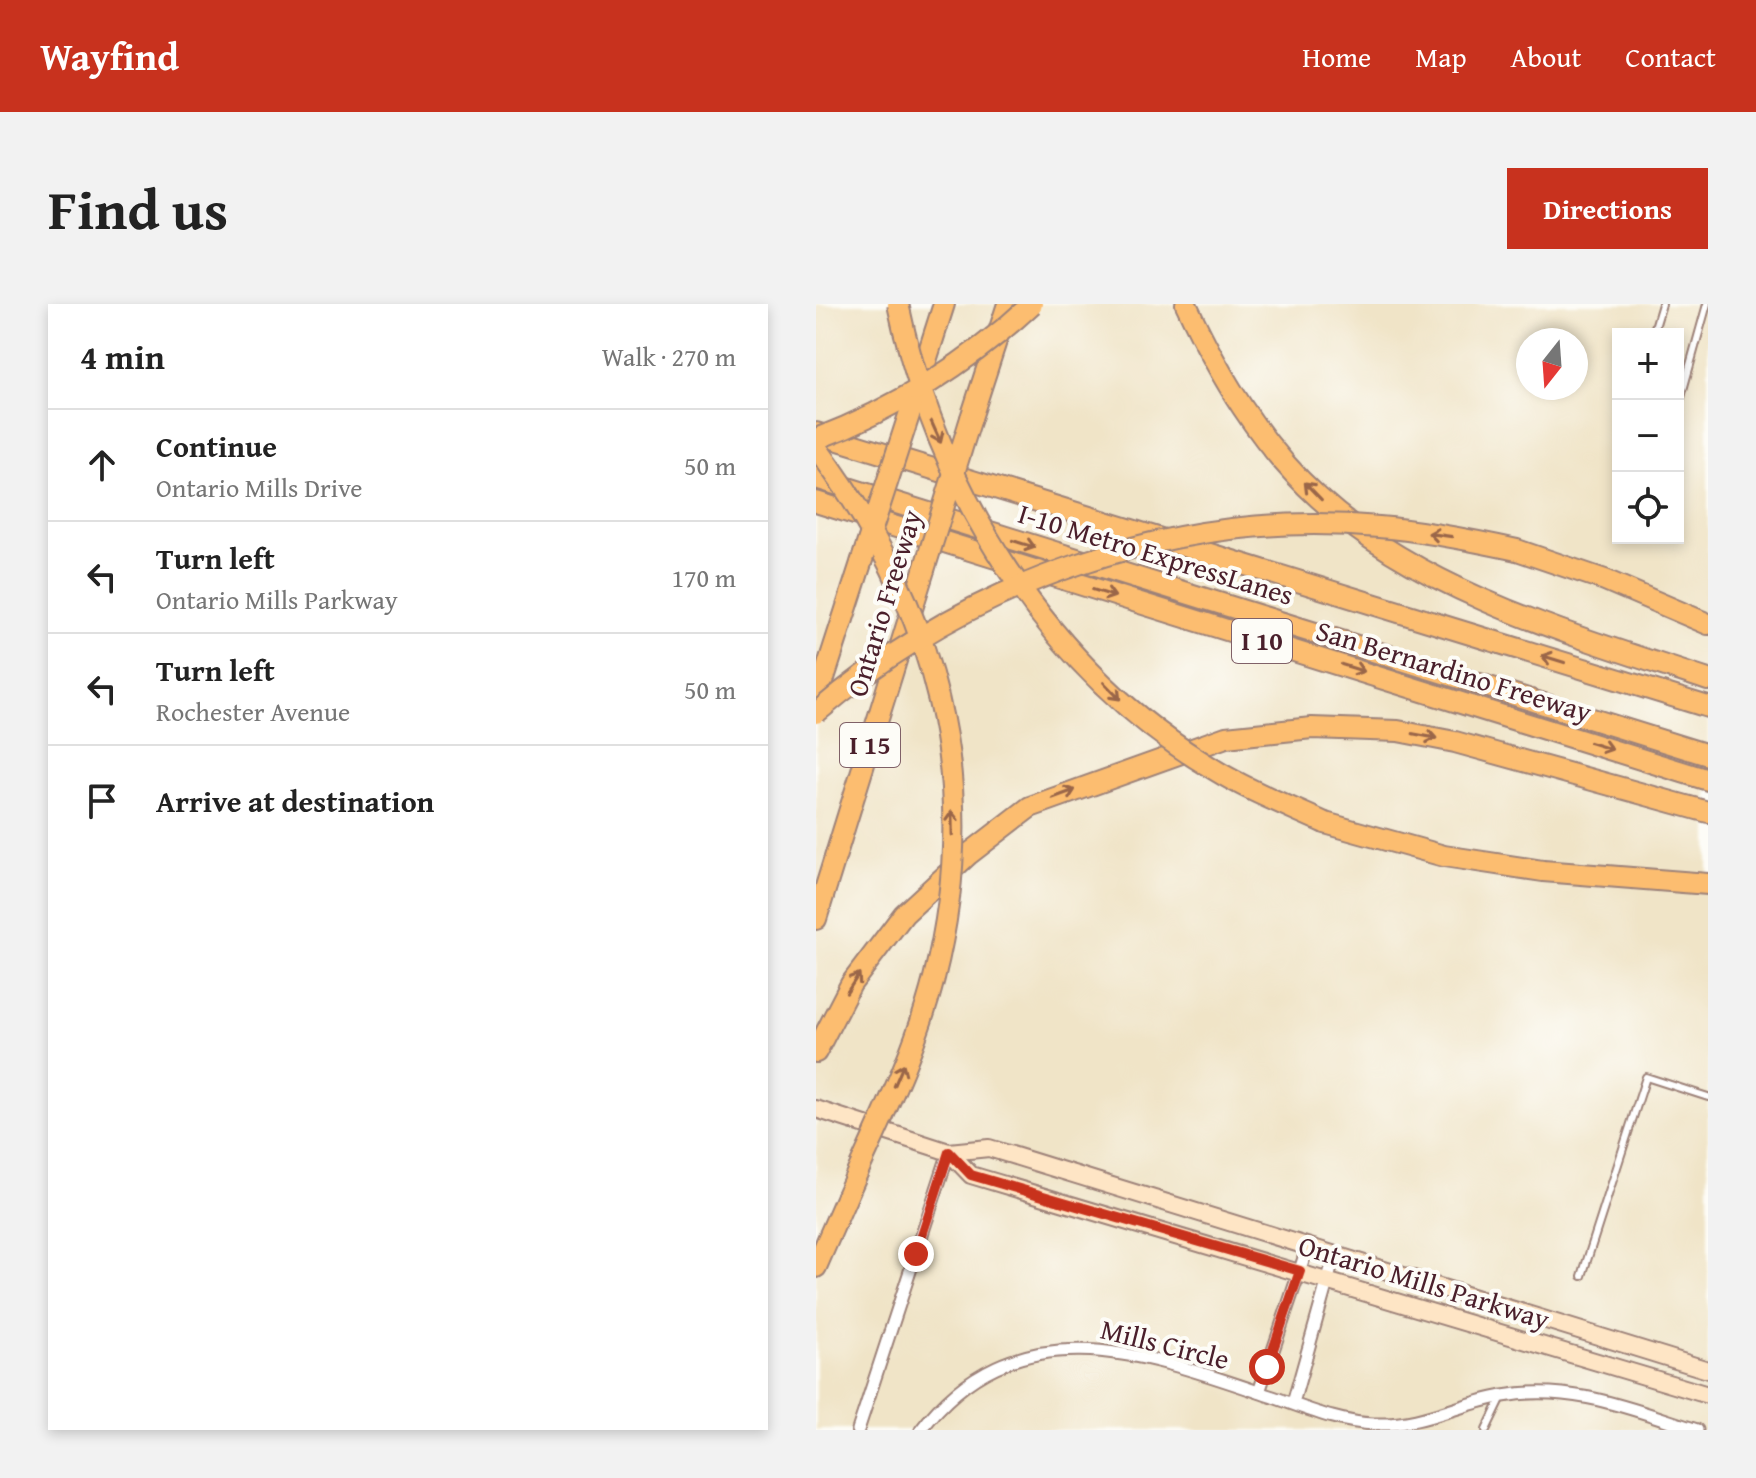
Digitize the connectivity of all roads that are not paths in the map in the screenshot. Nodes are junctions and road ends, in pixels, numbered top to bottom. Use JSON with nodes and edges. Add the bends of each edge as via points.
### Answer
{"nodes":[{"id":1,"x":898,"y":304,"type":"edge"},
{"id":2,"x":944,"y":304,"type":"edge"},
{"id":3,"x":1008,"y":304,"type":"edge"},
{"id":4,"x":1032,"y":304,"type":"edge"},
{"id":5,"x":1186,"y":304,"type":"edge"},
{"id":6,"x":1662,"y":304,"type":"edge"},
{"id":7,"x":1707,"y":304,"type":"edge"},
{"id":8,"x":1655,"y":328,"type":"edge"},
{"id":9,"x":1680,"y":400,"type":"edge"},
{"id":10,"x":816,"y":436,"type":"edge"},
{"id":11,"x":816,"y":447,"type":"edge"},
{"id":12,"x":816,"y":478,"type":"edge"},
{"id":13,"x":816,"y":502,"type":"edge"},
{"id":14,"x":1708,"y":624,"type":"edge"},
{"id":15,"x":1708,"y":680,"type":"edge"},
{"id":16,"x":816,"y":703,"type":"edge"},
{"id":17,"x":1708,"y":707,"type":"edge"},
{"id":18,"x":816,"y":713,"type":"edge"},
{"id":19,"x":1708,"y":755,"type":"edge"},
{"id":20,"x":1708,"y":780,"type":"edge"},
{"id":21,"x":1708,"y":812,"type":"edge"},
{"id":22,"x":1708,"y":884,"type":"edge"},
{"id":23,"x":816,"y":919,"type":"edge"},
{"id":24,"x":816,"y":1052,"type":"edge"},
{"id":25,"x":1708,"y":1097,"type":"edge"},
{"id":26,"x":816,"y":1109,"type":"edge"},
{"id":27,"x":949,"y":1152,"type":"junction"},
{"id":28,"x":1308,"y":1246,"type":"junction"},
{"id":29,"x":1335,"y":1254,"type":"junction"},
{"id":30,"x":816,"y":1267,"type":"edge"},
{"id":31,"x":1300,"y":1271,"type":"junction"},
{"id":32,"x":1582,"y":1276,"type":"dead end"},
{"id":33,"x":1328,"y":1279,"type":"junction"},
{"id":34,"x":1708,"y":1370,"type":"edge"},
{"id":35,"x":1259,"y":1392,"type":"junction"},
{"id":36,"x":1708,"y":1395,"type":"edge"},
{"id":37,"x":1503,"y":1396,"type":"junction"},
{"id":38,"x":1293,"y":1403,"type":"junction"},
{"id":39,"x":858,"y":1430,"type":"edge"},
{"id":40,"x":921,"y":1430,"type":"edge"},
{"id":41,"x":1486,"y":1430,"type":"edge"},
{"id":42,"x":1697,"y":1430,"type":"edge"}],
"edges":[{"from":1,"to":22,"type":"highway","one_way":true,"bridge":true,"via":[[932,424],[996,554],[1044,620],[1128,708],[1215,770],[1325,823],[1444,856],[1543,871]]},
{"from":2,"to":16,"type":"highway","name":"Ontario Freeway","number":"I 15","bridge":true},
{"from":3,"to":23,"type":"highway","name":"Ontario Freeway","number":"I 15","bridge":true},
{"from":4,"to":10,"type":"highway","bridge":true,"via":[[963,360],[887,407]]},
{"from":15,"to":5,"type":"highway","one_way":true,"via":[[1526,619],[1375,539],[1320,499],[1273,449],[1237,400]]},
{"from":6,"to":8,"type":"lane"},
{"from":7,"to":9,"type":"lane"},
{"from":17,"to":10,"type":"highway","name":"San Bernardino Freeway","number":"I 10","one_way":true},
{"from":30,"to":11,"type":"highway","one_way":true,"bridge":true,"via":[[934,980],[953,853],[945,729],[930,662],[881,544]]},
{"from":12,"to":19,"type":"highway","name":"I-10 Metro ExpressLanes","one_way":true},
{"from":13,"to":20,"type":"highway","name":"San Bernardino Freeway","number":"I 10","one_way":true},
{"from":14,"to":18,"type":"highway","one_way":true,"bridge":true,"via":[[1517,550],[1446,535],[1315,525],[1193,535],[1070,567],[952,619],[895,653]]},
{"from":24,"to":21,"type":"highway","one_way":true,"via":[[851,984],[904,914],[1030,807],[1226,737],[1312,728],[1398,731]]},
{"from":25,"to":32,"type":"lane","via":[[1646,1077]]},
{"from":26,"to":27,"type":"main road","name":"Ontario Mills Parkway"},
{"from":27,"to":28,"type":"main road","name":"Ontario Mills Parkway","via":[[989,1148]]},
{"from":27,"to":31,"type":"main road","name":"Ontario Mills Parkway","via":[[971,1175]]},
{"from":27,"to":39,"type":"street"},
{"from":28,"to":29,"type":"main road","name":"Ontario Mills Parkway"},
{"from":28,"to":31,"type":"street"},
{"from":29,"to":33,"type":"street"},
{"from":29,"to":34,"type":"main road","name":"Ontario Mills Parkway"},
{"from":31,"to":33,"type":"main road","name":"Ontario Mills Parkway"},
{"from":31,"to":35,"type":"street"},
{"from":33,"to":36,"type":"main road","name":"Ontario Mills Parkway"},
{"from":33,"to":38,"type":"street"},
{"from":35,"to":38,"type":"street","name":"Mills Circle"},
{"from":35,"to":40,"type":"street","name":"Mills Circle","via":[[1125,1353],[1062,1349],[989,1372],[966,1386]]},
{"from":37,"to":38,"type":"street","name":"Mills Circle","via":[[1408,1424],[1361,1422]]},
{"from":37,"to":41,"type":"lane"},
{"from":37,"to":42,"type":"street","name":"Mills Circle","via":[[1545,1391],[1585,1396]]}]}
